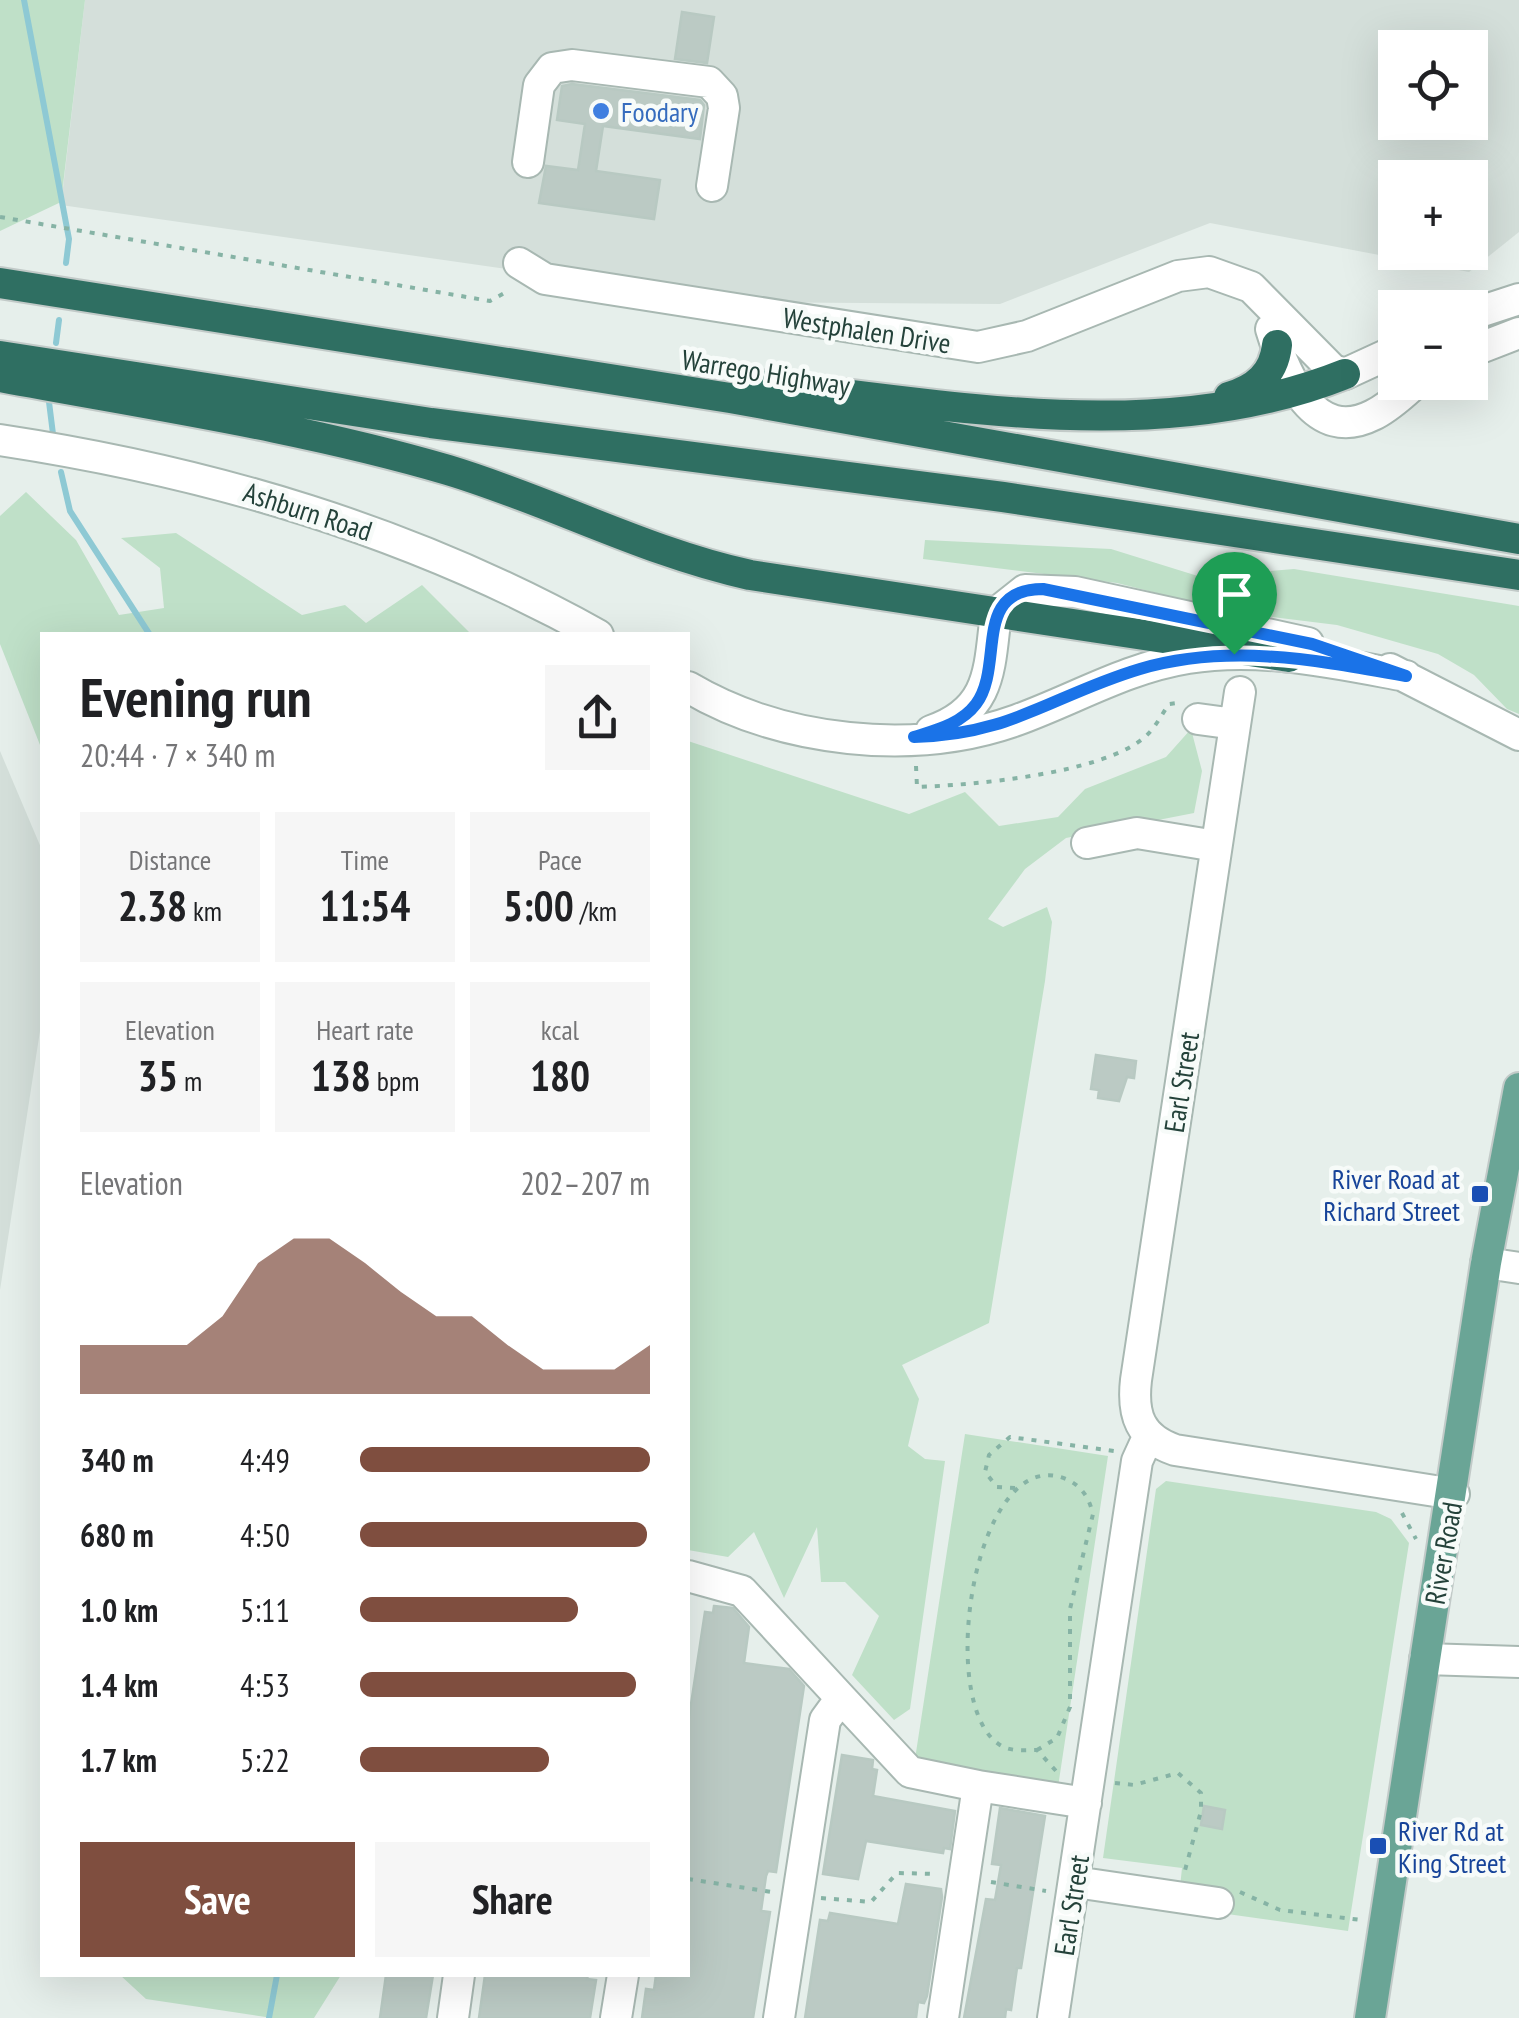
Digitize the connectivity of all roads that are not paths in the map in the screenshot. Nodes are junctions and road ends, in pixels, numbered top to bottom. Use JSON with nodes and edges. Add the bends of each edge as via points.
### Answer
{"nodes":[{"id":1,"x":528,"y":162,"type":"dead end"},
{"id":2,"x":712,"y":186,"type":"dead end"},
{"id":3,"x":527,"y":270,"type":"road end"},
{"id":4,"x":0,"y":283,"type":"edge"},
{"id":5,"x":1262,"y":297,"type":"junction"},
{"id":6,"x":1519,"y":299,"type":"edge"},
{"id":7,"x":1488,"y":309,"type":"edge"},
{"id":8,"x":1519,"y":333,"type":"edge"},
{"id":9,"x":1277,"y":345,"type":"junction"},
{"id":10,"x":1488,"y":345,"type":"edge"},
{"id":11,"x":0,"y":356,"type":"edge"},
{"id":12,"x":1378,"y":359,"type":"edge"},
{"id":13,"x":1345,"y":374,"type":"junction"},
{"id":14,"x":0,"y":377,"type":"edge"},
{"id":15,"x":1298,"y":391,"type":"junction"},
{"id":16,"x":730,"y":398,"type":"junction"},
{"id":17,"x":1393,"y":400,"type":"edge"},
{"id":18,"x":1153,"y":414,"type":"junction"},
{"id":19,"x":5,"y":441,"type":"edge"},
{"id":20,"x":1519,"y":539,"type":"edge"},
{"id":21,"x":1519,"y":575,"type":"edge"},
{"id":22,"x":996,"y":613,"type":"junction"},
{"id":23,"x":592,"y":632,"type":"edge"},
{"id":24,"x":1289,"y":657,"type":"junction"},
{"id":25,"x":1406,"y":676,"type":"junction"},
{"id":26,"x":690,"y":687,"type":"edge"},
{"id":27,"x":1240,"y":692,"type":"dead end"},
{"id":28,"x":1198,"y":719,"type":"road end"},
{"id":29,"x":1235,"y":724,"type":"junction"},
{"id":30,"x":1505,"y":729,"type":"edge"},
{"id":31,"x":914,"y":737,"type":"junction"},
{"id":32,"x":1519,"y":756,"type":"edge"},
{"id":33,"x":1087,"y":843,"type":"dead end"},
{"id":34,"x":1216,"y":846,"type":"junction"},
{"id":35,"x":1519,"y":1088,"type":"edge"},
{"id":36,"x":1486,"y":1263,"type":"junction"},
{"id":37,"x":1519,"y":1268,"type":"edge"},
{"id":38,"x":1148,"y":1437,"type":"junction"},
{"id":39,"x":1454,"y":1494,"type":"junction"},
{"id":40,"x":690,"y":1577,"type":"edge"},
{"id":41,"x":1425,"y":1659,"type":"junction"},
{"id":42,"x":1519,"y":1662,"type":"edge"},
{"id":43,"x":841,"y":1698,"type":"junction"},
{"id":44,"x":978,"y":1786,"type":"junction"},
{"id":45,"x":1086,"y":1803,"type":"junction"},
{"id":46,"x":1074,"y":1889,"type":"junction"},
{"id":47,"x":1218,"y":1903,"type":"dead end"},
{"id":48,"x":459,"y":1977,"type":"edge"},
{"id":49,"x":622,"y":1977,"type":"edge"},
{"id":50,"x":452,"y":2018,"type":"edge"},
{"id":51,"x":616,"y":2018,"type":"edge"},
{"id":52,"x":779,"y":2018,"type":"edge"},
{"id":53,"x":943,"y":2018,"type":"edge"},
{"id":54,"x":1053,"y":2018,"type":"edge"},
{"id":55,"x":1370,"y":2018,"type":"edge"}],
"edges":[{"from":1,"to":2,"type":"street","via":[[539,85],[552,68],[709,82],[724,108]]},
{"from":3,"to":5,"type":"street","name":"Westphalen Drive","via":[[978,347],[1027,336],[1195,272],[1230,277]]},
{"from":4,"to":16,"type":"highway","name":"Warrego Highway"},
{"from":5,"to":9,"type":"street"},
{"from":5,"to":13,"type":"street","name":"Westphalen Drive","via":[[1324,364]]},
{"from":6,"to":7,"type":"street"},
{"from":8,"to":10,"type":"street"},
{"from":9,"to":15,"type":"street"},
{"from":9,"to":18,"type":"highway","via":[[1270,370],[1249,390]]},
{"from":11,"to":21,"type":"highway"},
{"from":12,"to":13,"type":"street"},
{"from":13,"to":15,"type":"highway"},
{"from":14,"to":22,"type":"highway","via":[[388,453],[714,567]]},
{"from":15,"to":17,"type":"street","via":[[1314,413],[1347,423]]},
{"from":15,"to":18,"type":"highway","via":[[1211,410]]},
{"from":16,"to":18,"type":"highway","via":[[769,385],[998,410]]},
{"from":16,"to":20,"type":"highway","name":"Warrego Highway"},
{"from":19,"to":23,"type":"street","name":"Ashburn Road","via":[[205,479],[325,514],[494,582]]},
{"from":22,"to":24,"type":"highway"},
{"from":22,"to":25,"type":"street","via":[[1025,590],[1062,590],[1312,644]]},
{"from":22,"to":31,"type":"street","via":[[976,704],[957,720]]},
{"from":24,"to":25,"type":"street"},
{"from":24,"to":31,"type":"street","via":[[1187,658],[1120,675],[976,733]]},
{"from":25,"to":30,"type":"street"},
{"from":26,"to":31,"type":"street","via":[[786,726],[842,736]]},
{"from":27,"to":29,"type":"street","name":"Earl Street"},
{"from":28,"to":29,"type":"street"},
{"from":29,"to":34,"type":"street","name":"Earl Street"},
{"from":30,"to":32,"type":"street"},
{"from":33,"to":34,"type":"street","via":[[1138,833]]},
{"from":34,"to":38,"type":"street","name":"Earl Street","via":[[1136,1380],[1137,1419]]},
{"from":35,"to":36,"type":"main road","name":"River Road"},
{"from":36,"to":37,"type":"street"},
{"from":36,"to":39,"type":"main road","name":"River Road"},
{"from":38,"to":39,"type":"street","via":[[1176,1450]]},
{"from":38,"to":45,"type":"street","name":"Earl Street","via":[[1138,1461]]},
{"from":39,"to":41,"type":"main road","name":"River Road"},
{"from":40,"to":43,"type":"street","via":[[742,1591]]},
{"from":41,"to":42,"type":"street"},
{"from":41,"to":55,"type":"main road","name":"River Road"},
{"from":43,"to":44,"type":"street","via":[[910,1772]]},
{"from":43,"to":52,"type":"street","via":[[825,1720]]},
{"from":44,"to":45,"type":"street"},
{"from":44,"to":53,"type":"street"},
{"from":45,"to":46,"type":"street","name":"Earl Street"},
{"from":46,"to":47,"type":"street"},
{"from":46,"to":54,"type":"street","name":"Earl Street"},
{"from":48,"to":50,"type":"street"},
{"from":49,"to":51,"type":"street"}]}
